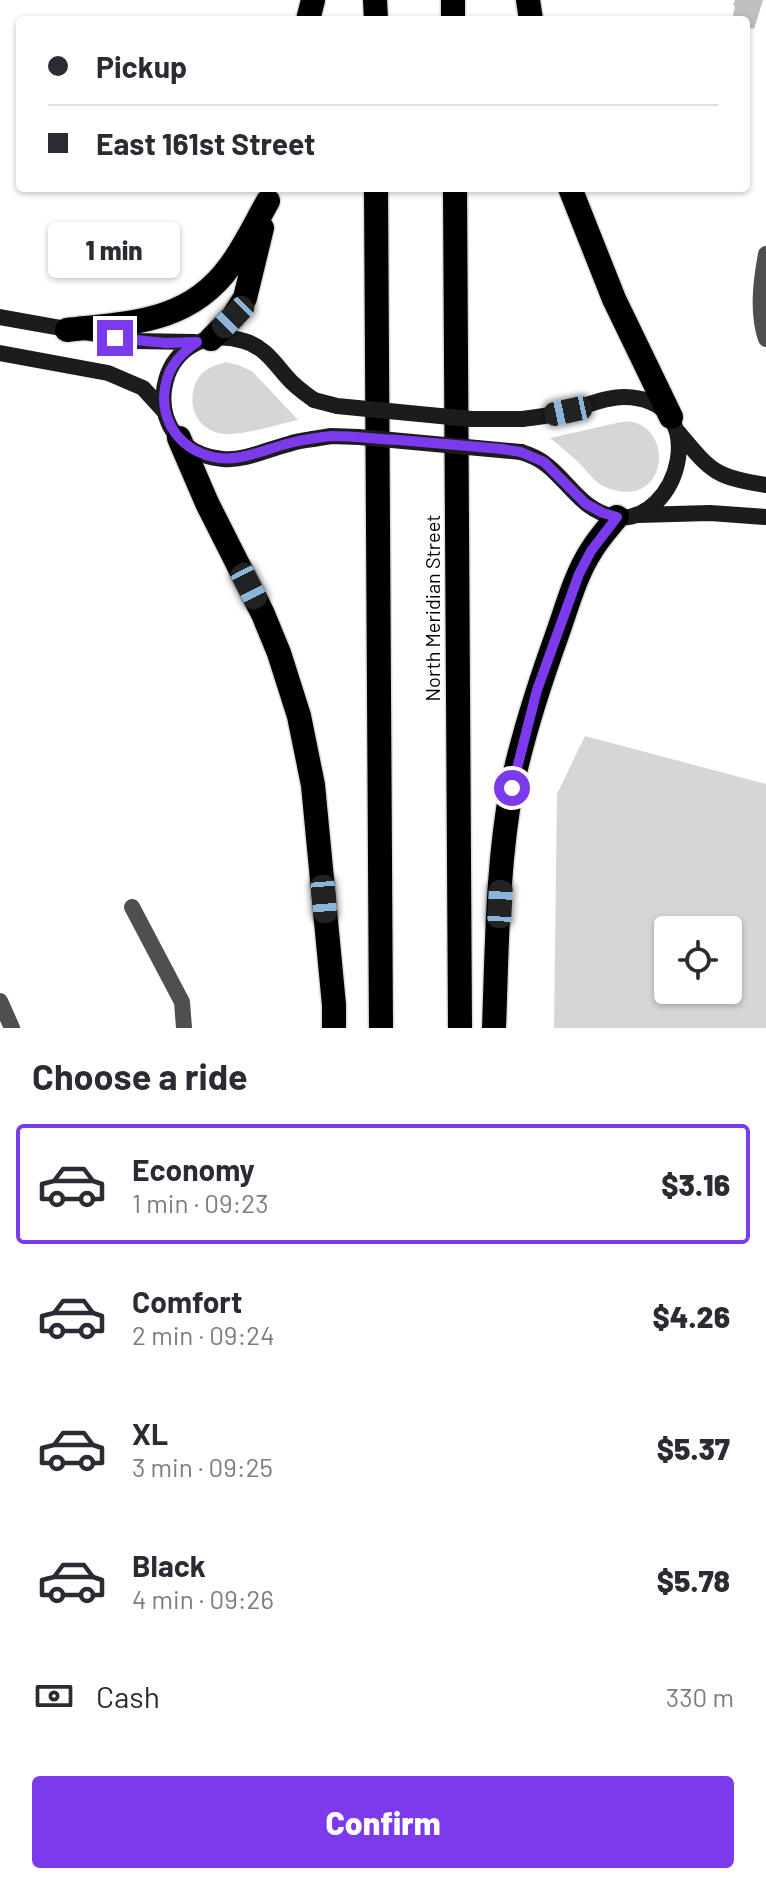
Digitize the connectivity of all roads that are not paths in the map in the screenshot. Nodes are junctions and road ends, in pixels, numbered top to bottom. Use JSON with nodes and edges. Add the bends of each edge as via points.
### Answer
{"nodes":[{"id":1,"x":376,"y":192,"type":"edge"},
{"id":2,"x":455,"y":192,"type":"edge"},
{"id":3,"x":572,"y":192,"type":"edge"},
{"id":4,"x":270,"y":194,"type":"edge"},
{"id":5,"x":766,"y":254,"type":"edge"},
{"id":6,"x":0,"y":317,"type":"edge"},
{"id":7,"x":67,"y":330,"type":"junction"},
{"id":8,"x":766,"y":339,"type":"edge"},
{"id":9,"x":204,"y":340,"type":"junction"},
{"id":10,"x":0,"y":353,"type":"edge"},
{"id":11,"x":164,"y":411,"type":"junction"},
{"id":12,"x":675,"y":425,"type":"junction"},
{"id":13,"x":179,"y":438,"type":"junction"},
{"id":14,"x":766,"y":485,"type":"edge"},
{"id":15,"x":627,"y":516,"type":"junction"},
{"id":16,"x":766,"y":517,"type":"edge"},
{"id":17,"x":132,"y":907,"type":"dead end"},
{"id":18,"x":0,"y":1001,"type":"edge"},
{"id":19,"x":12,"y":1028,"type":"edge"},
{"id":20,"x":184,"y":1028,"type":"edge"},
{"id":21,"x":334,"y":1028,"type":"edge"},
{"id":22,"x":381,"y":1028,"type":"edge"},
{"id":23,"x":460,"y":1028,"type":"edge"},
{"id":24,"x":494,"y":1028,"type":"edge"}],
"edges":[{"from":1,"to":22,"type":"highway"},
{"from":2,"to":23,"type":"highway","name":"North Meridian Street"},
{"from":3,"to":12,"type":"highway","via":[[614,299]]},
{"from":4,"to":7,"type":"highway","via":[[231,265],[193,301],[140,322]]},
{"from":4,"to":9,"type":"highway","via":[[245,298],[233,317]]},
{"from":5,"to":8,"type":"street","via":[[761,322]]},
{"from":6,"to":7,"type":"street"},
{"from":7,"to":9,"type":"street","via":[[134,341]]},
{"from":9,"to":11,"type":"street","via":[[184,351],[167,375]]},
{"from":9,"to":12,"type":"street","bridge":true,"via":[[235,339],[254,345],[314,400],[337,406],[522,419],[622,397],[659,407]]},
{"from":10,"to":11,"type":"street","via":[[108,373],[143,388]]},
{"from":11,"to":13,"type":"street"},
{"from":12,"to":14,"type":"street","via":[[718,474]]},
{"from":12,"to":15,"type":"street","via":[[677,464],[669,485],[659,498]]},
{"from":13,"to":15,"type":"street","bridge":true,"via":[[200,452],[225,459],[331,436],[521,452],[552,468],[586,504]]},
{"from":13,"to":21,"type":"highway","via":[[263,614],[299,716],[313,785]]},
{"from":15,"to":16,"type":"street"},
{"from":15,"to":24,"type":"highway","via":[[591,551],[579,574],[521,746],[502,871]]},
{"from":17,"to":20,"type":"street","via":[[182,1002]]},
{"from":18,"to":19,"type":"street"}]}
